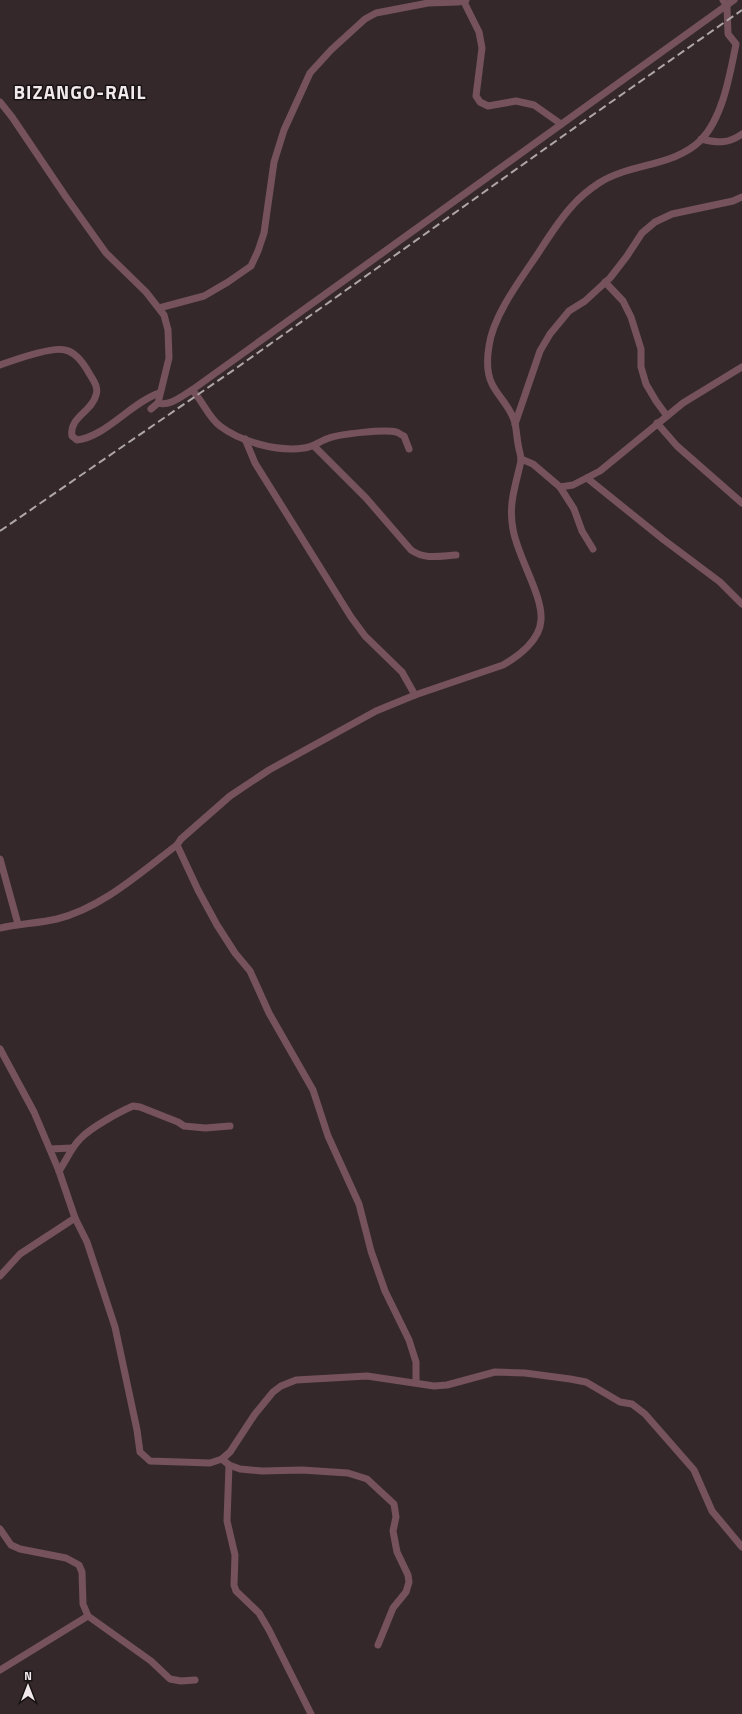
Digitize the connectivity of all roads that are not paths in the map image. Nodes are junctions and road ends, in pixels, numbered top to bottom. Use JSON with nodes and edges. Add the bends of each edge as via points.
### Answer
{"nodes":[{"id":1,"x":734,"y":0,"type":"edge"},
{"id":2,"x":465,"y":1,"type":"edge"},
{"id":3,"x":725,"y":3,"type":"edge"},
{"id":4,"x":739,"y":41,"type":"edge"},
{"id":5,"x":0,"y":102,"type":"edge"},
{"id":6,"x":561,"y":124,"type":"junction"},
{"id":7,"x":742,"y":134,"type":"edge"},
{"id":8,"x":702,"y":139,"type":"junction"},
{"id":9,"x":742,"y":197,"type":"edge"},
{"id":10,"x":605,"y":282,"type":"junction"},
{"id":11,"x":159,"y":308,"type":"junction"},
{"id":12,"x":0,"y":365,"type":"edge"},
{"id":13,"x":742,"y":367,"type":"edge"},
{"id":14,"x":192,"y":390,"type":"junction"},
{"id":15,"x":159,"y":393,"type":"junction"},
{"id":16,"x":158,"y":403,"type":"junction"},
{"id":17,"x":151,"y":409,"type":"dead end"},
{"id":18,"x":667,"y":416,"type":"junction"},
{"id":19,"x":657,"y":423,"type":"junction"},
{"id":20,"x":515,"y":424,"type":"junction"},
{"id":21,"x":245,"y":439,"type":"junction"},
{"id":22,"x":314,"y":446,"type":"junction"},
{"id":23,"x":409,"y":449,"type":"dead end"},
{"id":24,"x":522,"y":459,"type":"junction"},
{"id":25,"x":587,"y":478,"type":"junction"},
{"id":26,"x":560,"y":487,"type":"junction"},
{"id":27,"x":742,"y":503,"type":"edge"},
{"id":28,"x":593,"y":549,"type":"dead end"},
{"id":29,"x":456,"y":555,"type":"dead end"},
{"id":30,"x":739,"y":596,"type":"edge"},
{"id":31,"x":742,"y":604,"type":"edge"},
{"id":32,"x":415,"y":695,"type":"junction"},
{"id":33,"x":177,"y":845,"type":"junction"},
{"id":34,"x":0,"y":859,"type":"edge"},
{"id":35,"x":18,"y":924,"type":"junction"},
{"id":36,"x":0,"y":928,"type":"edge"},
{"id":37,"x":0,"y":1049,"type":"edge"},
{"id":38,"x":230,"y":1126,"type":"dead end"},
{"id":39,"x":72,"y":1148,"type":"junction"},
{"id":40,"x":50,"y":1149,"type":"junction"},
{"id":41,"x":59,"y":1171,"type":"junction"},
{"id":42,"x":75,"y":1218,"type":"junction"},
{"id":43,"x":0,"y":1276,"type":"edge"},
{"id":44,"x":416,"y":1382,"type":"junction"},
{"id":45,"x":222,"y":1460,"type":"junction"},
{"id":46,"x":229,"y":1466,"type":"junction"},
{"id":47,"x":0,"y":1529,"type":"edge"},
{"id":48,"x":742,"y":1547,"type":"edge"},
{"id":49,"x":88,"y":1616,"type":"junction"},
{"id":50,"x":378,"y":1645,"type":"dead end"},
{"id":51,"x":0,"y":1670,"type":"edge"},
{"id":52,"x":195,"y":1680,"type":"dead end"},
{"id":53,"x":311,"y":1714,"type":"edge"}],
"edges":[{"from":1,"to":3,"type":"street"},
{"from":2,"to":6,"type":"street","via":[[479,32],[482,48],[476,96],[480,102],[488,106],[516,101],[534,105]]},
{"from":2,"to":11,"type":"street","via":[[428,3],[376,13],[365,19],[331,50],[310,73],[284,130],[274,162],[264,233],[251,266],[204,296]]},
{"from":3,"to":4,"type":"street","via":[[728,34]]},
{"from":3,"to":6,"type":"street"},
{"from":4,"to":8,"type":"street","via":[[718,110],[711,127]]},
{"from":5,"to":11,"type":"street","via":[[106,253]]},
{"from":6,"to":14,"type":"street"},
{"from":7,"to":8,"type":"street","via":[[725,142],[714,143]]},
{"from":8,"to":20,"type":"street","via":[[691,148],[666,159],[629,170],[600,183],[574,204],[556,226],[510,295],[489,344],[487,365],[492,383],[510,409]]},
{"from":9,"to":10,"type":"street","via":[[672,214],[655,222],[642,233]]},
{"from":10,"to":18,"type":"street","via":[[623,301],[631,318],[641,349],[641,367],[646,384]]},
{"from":10,"to":20,"type":"street","via":[[569,312],[550,334],[540,351]]},
{"from":11,"to":15,"type":"street","via":[[167,322],[169,348]]},
{"from":12,"to":15,"type":"street","via":[[60,349],[74,354],[97,387],[94,401],[73,424],[72,436],[77,440],[91,437],[142,401]]},
{"from":13,"to":18,"type":"street","via":[[683,403]]},
{"from":14,"to":16,"type":"street","via":[[168,404]]},
{"from":14,"to":21,"type":"street","via":[[213,420]]},
{"from":15,"to":16,"type":"street"},
{"from":16,"to":17,"type":"street"},
{"from":18,"to":19,"type":"street"},
{"from":19,"to":25,"type":"street","via":[[600,471]]},
{"from":19,"to":27,"type":"street","via":[[677,446]]},
{"from":20,"to":24,"type":"street","via":[[516,440]]},
{"from":21,"to":22,"type":"street","via":[[269,447],[288,449]]},
{"from":21,"to":32,"type":"street","via":[[255,463],[351,617],[365,636],[402,672]]},
{"from":22,"to":23,"type":"street","via":[[328,438],[344,434],[396,432],[404,436]]},
{"from":22,"to":29,"type":"street","via":[[366,498],[411,550],[418,555],[430,557]]},
{"from":24,"to":26,"type":"street","via":[[533,464]]},
{"from":24,"to":32,"type":"street","via":[[513,489],[511,515],[516,542],[540,604],[541,621],[535,636],[526,649],[503,665]]},
{"from":25,"to":26,"type":"street"},
{"from":25,"to":30,"type":"street"},
{"from":26,"to":28,"type":"street","via":[[574,509],[582,532]]},
{"from":30,"to":31,"type":"street"},
{"from":32,"to":33,"type":"street","via":[[376,711],[269,770],[230,796]]},
{"from":33,"to":35,"type":"street","via":[[112,894],[96,902],[57,919]]},
{"from":33,"to":44,"type":"street","via":[[214,918],[235,953],[250,971],[269,1014],[313,1090],[328,1136],[359,1204],[385,1291],[409,1340],[416,1362]]},
{"from":34,"to":35,"type":"street"},
{"from":35,"to":36,"type":"street"},
{"from":37,"to":40,"type":"street","via":[[34,1112]]},
{"from":38,"to":39,"type":"street","via":[[184,1126],[134,1106],[88,1132]]},
{"from":39,"to":40,"type":"street"},
{"from":39,"to":41,"type":"street"},
{"from":40,"to":41,"type":"street"},
{"from":41,"to":42,"type":"street"},
{"from":42,"to":43,"type":"street","via":[[20,1254]]},
{"from":42,"to":45,"type":"street","via":[[87,1242],[115,1327],[138,1430],[140,1452],[150,1461]]},
{"from":44,"to":45,"type":"street","via":[[366,1376],[288,1382],[265,1402]]},
{"from":44,"to":48,"type":"street","via":[[434,1386],[447,1385],[495,1372],[525,1373],[586,1382],[620,1402],[632,1404],[645,1414],[694,1470],[712,1511]]},
{"from":45,"to":46,"type":"street"},
{"from":46,"to":50,"type":"street","via":[[262,1471],[348,1473],[367,1479],[394,1504],[396,1517],[393,1531],[397,1552],[409,1582],[406,1592],[393,1608]]},
{"from":46,"to":53,"type":"street","via":[[227,1521],[235,1556],[234,1585],[236,1591],[258,1613],[269,1630]]},
{"from":47,"to":49,"type":"street","via":[[11,1545],[66,1558],[79,1565],[82,1572],[83,1604]]},
{"from":49,"to":51,"type":"street"},
{"from":49,"to":52,"type":"street","via":[[151,1661],[170,1679]]}]}
